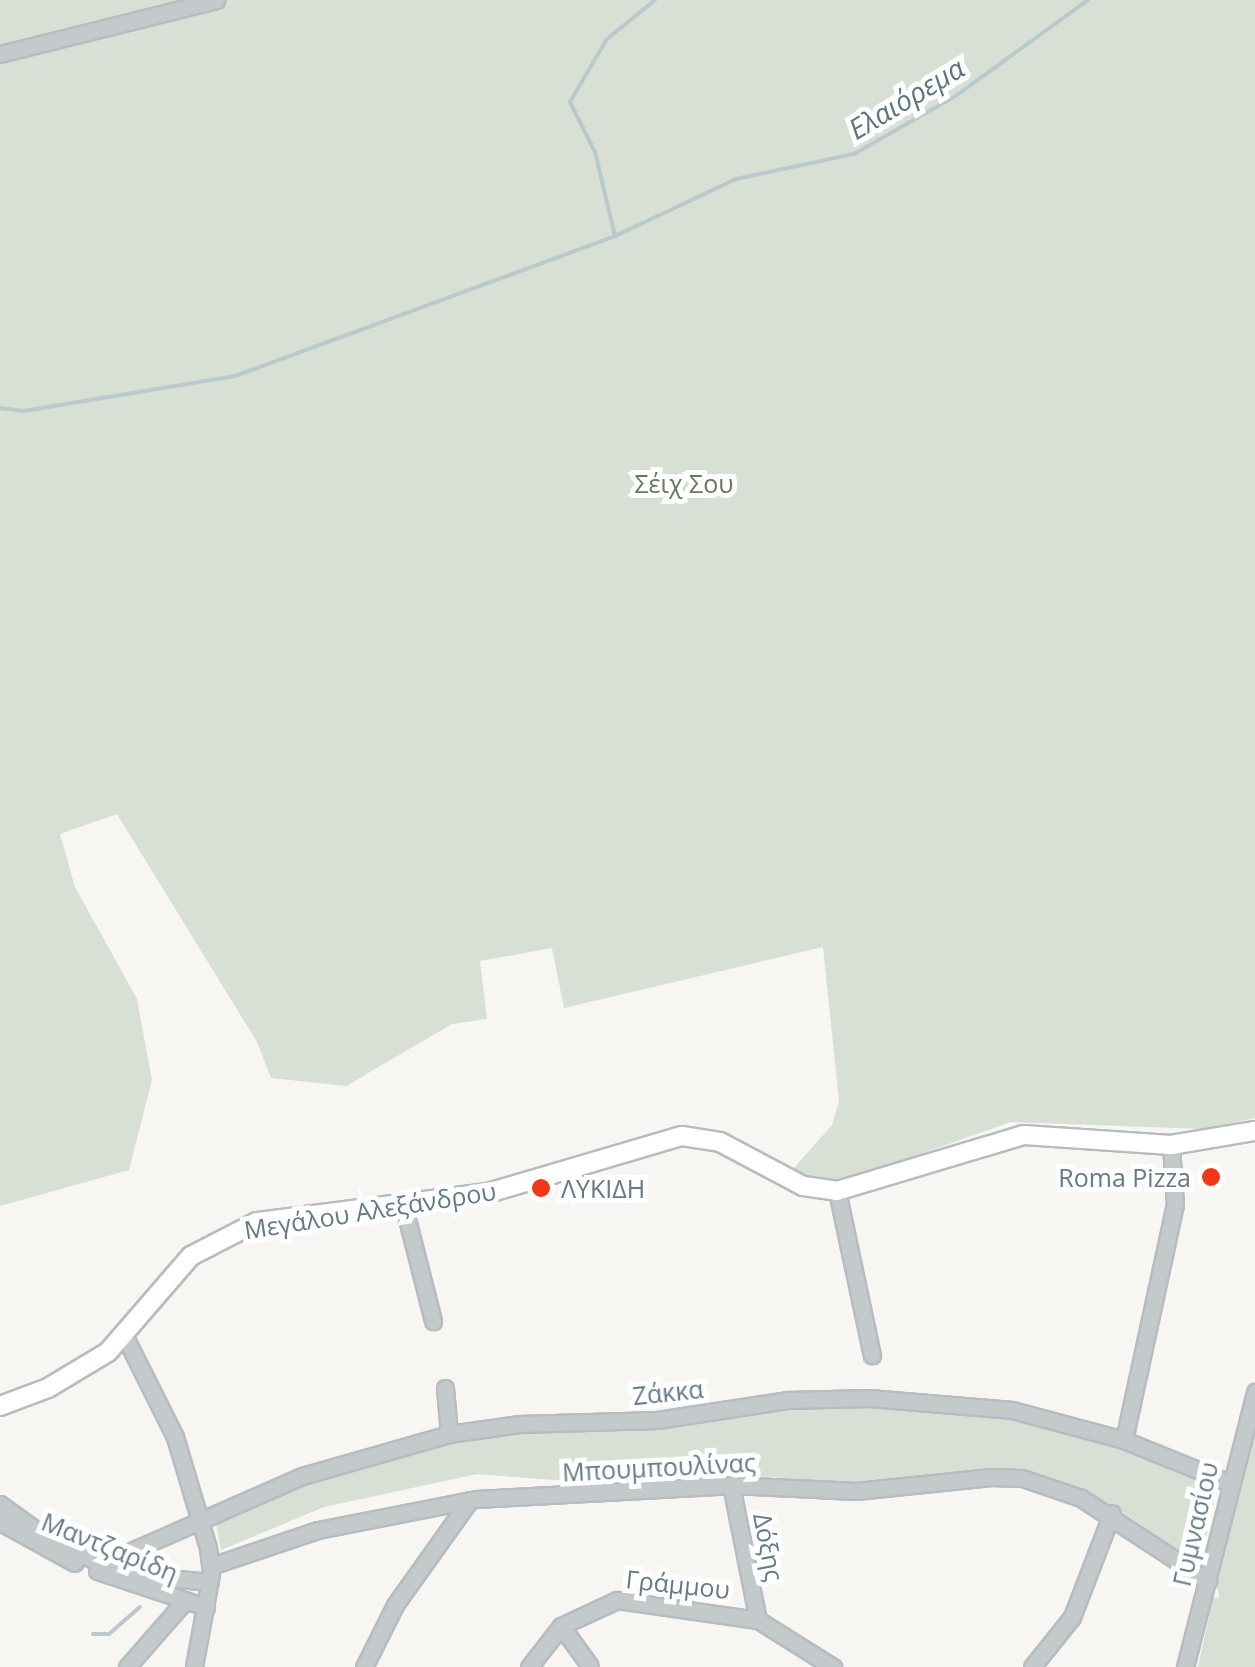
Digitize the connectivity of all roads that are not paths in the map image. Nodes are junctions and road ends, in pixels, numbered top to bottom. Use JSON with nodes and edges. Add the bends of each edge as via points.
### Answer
{"nodes":[{"id":1,"x":216,"y":0,"type":"edge"},
{"id":2,"x":0,"y":54,"type":"edge"},
{"id":3,"x":1250,"y":1135,"type":"edge"},
{"id":4,"x":1170,"y":1145,"type":"junction"},
{"id":5,"x":837,"y":1191,"type":"junction"},
{"id":6,"x":404,"y":1207,"type":"junction"},
{"id":7,"x":433,"y":1321,"type":"dead end"},
{"id":8,"x":126,"y":1337,"type":"junction"},
{"id":9,"x":872,"y":1355,"type":"dead end"},
{"id":10,"x":446,"y":1388,"type":"dead end"},
{"id":11,"x":1255,"y":1392,"type":"edge"},
{"id":12,"x":0,"y":1408,"type":"edge"},
{"id":13,"x":449,"y":1434,"type":"junction"},
{"id":14,"x":1124,"y":1440,"type":"junction"},
{"id":15,"x":1230,"y":1483,"type":"junction"},
{"id":16,"x":732,"y":1485,"type":"junction"},
{"id":17,"x":470,"y":1500,"type":"junction"},
{"id":18,"x":0,"y":1504,"type":"edge"},
{"id":19,"x":1112,"y":1514,"type":"junction"},
{"id":20,"x":0,"y":1522,"type":"edge"},
{"id":21,"x":203,"y":1522,"type":"junction"},
{"id":22,"x":122,"y":1555,"type":"dead end"},
{"id":23,"x":211,"y":1574,"type":"junction"},
{"id":24,"x":1208,"y":1581,"type":"junction"},
{"id":25,"x":183,"y":1603,"type":"junction"},
{"id":26,"x":206,"y":1607,"type":"junction"},
{"id":27,"x":758,"y":1620,"type":"junction"},
{"id":28,"x":561,"y":1626,"type":"junction"},
{"id":29,"x":590,"y":1666,"type":"edge"},
{"id":30,"x":127,"y":1667,"type":"edge"},
{"id":31,"x":194,"y":1667,"type":"edge"},
{"id":32,"x":364,"y":1667,"type":"edge"},
{"id":33,"x":529,"y":1667,"type":"edge"},
{"id":34,"x":833,"y":1667,"type":"edge"},
{"id":35,"x":1032,"y":1667,"type":"edge"},
{"id":36,"x":1184,"y":1667,"type":"edge"}],
"edges":[{"from":1,"to":2,"type":"street"},
{"from":3,"to":4,"type":"main road"},
{"from":4,"to":5,"type":"main road","via":[[1024,1135]]},
{"from":4,"to":14,"type":"street","via":[[1175,1205]]},
{"from":5,"to":6,"type":"main road","name":"Μεγάλου Αλεξάνδρου","via":[[803,1186],[720,1142],[690,1136],[552,1178]]},
{"from":5,"to":9,"type":"street"},
{"from":6,"to":7,"type":"street"},
{"from":6,"to":8,"type":"main road","name":"Μεγάλου Αλεξάνδρου","via":[[279,1218],[226,1233],[177,1269]]},
{"from":8,"to":12,"type":"main road","name":"Μεγάλου Αλεξάνδρου"},
{"from":8,"to":21,"type":"street","via":[[175,1436]]},
{"from":10,"to":13,"type":"street"},
{"from":11,"to":15,"type":"street","name":"Γυμνασίου"},
{"from":13,"to":14,"type":"street","name":"Ζάκκα","via":[[519,1424],[658,1420],[827,1398],[1012,1410]]},
{"from":13,"to":21,"type":"street","name":"Ζάκκα","via":[[302,1476]]},
{"from":14,"to":15,"type":"street","name":"Ζάκκα"},
{"from":15,"to":24,"type":"street","name":"Γυμνασίου"},
{"from":16,"to":17,"type":"street","name":"Μπουμπουλίνας"},
{"from":16,"to":19,"type":"street","name":"Μπουμπουλίνας","via":[[856,1491],[1022,1478]]},
{"from":16,"to":27,"type":"street","name":"Δόξης"},
{"from":17,"to":23,"type":"street","name":"Μπουμπουλίνας","via":[[318,1530]]},
{"from":17,"to":32,"type":"street","via":[[395,1605]]},
{"from":18,"to":23,"type":"street","name":"Μαντζαρίδη","via":[[47,1538],[96,1560],[148,1576]]},
{"from":19,"to":24,"type":"street","name":"Μπουμπουλίνας"},
{"from":19,"to":35,"type":"street","via":[[1072,1616]]},
{"from":20,"to":25,"type":"street","name":"Μαντζαρίδη","via":[[66,1560]]},
{"from":21,"to":22,"type":"street","name":"Ζάκκα"},
{"from":21,"to":23,"type":"street"},
{"from":23,"to":26,"type":"street"},
{"from":24,"to":36,"type":"street","name":"Γυμνασίου"},
{"from":25,"to":26,"type":"street","name":"Μαντζαρίδη"},
{"from":25,"to":30,"type":"street"},
{"from":26,"to":31,"type":"street"},
{"from":27,"to":28,"type":"street","name":"Γράμμου","via":[[616,1600]]},
{"from":27,"to":34,"type":"street","name":"Γράμμου"},
{"from":28,"to":29,"type":"street"},
{"from":28,"to":33,"type":"street","name":"Γράμμου"}]}
